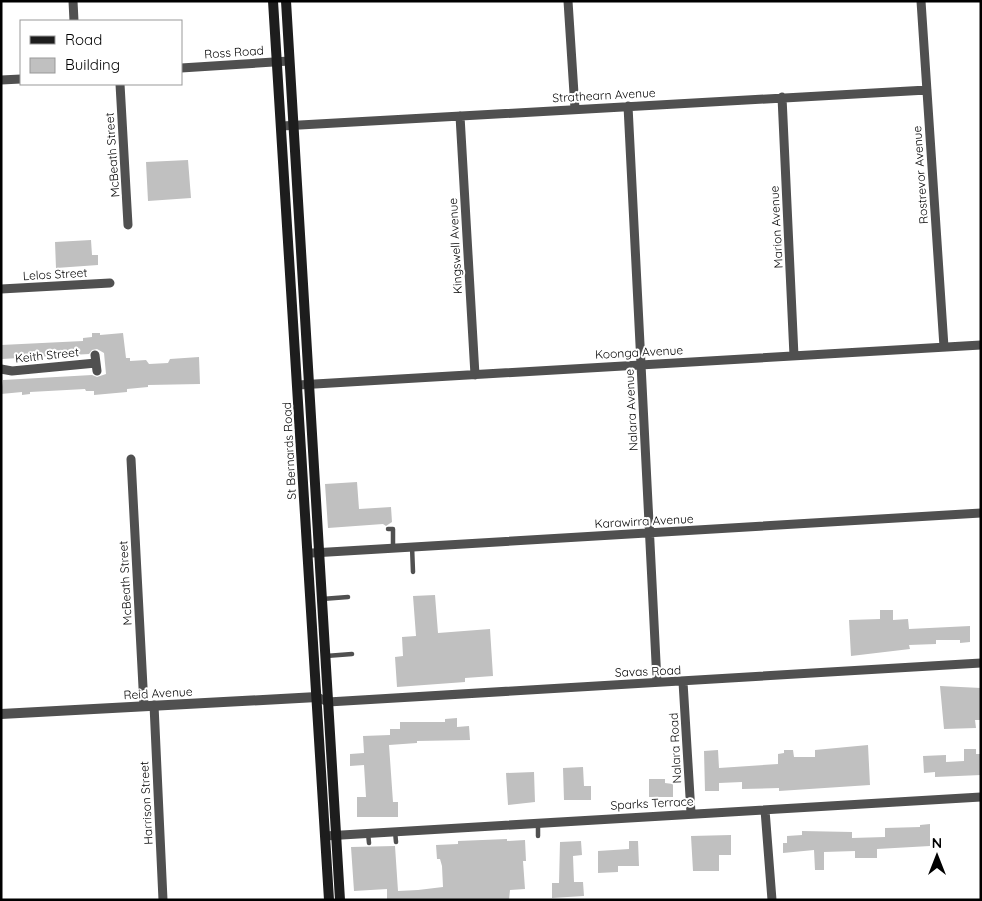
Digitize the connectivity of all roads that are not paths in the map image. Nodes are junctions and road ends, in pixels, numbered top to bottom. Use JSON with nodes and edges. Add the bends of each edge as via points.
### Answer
{"nodes":[{"id":1,"x":73,"y":1,"type":"edge"},
{"id":2,"x":274,"y":1,"type":"edge"},
{"id":3,"x":286,"y":1,"type":"edge"},
{"id":4,"x":568,"y":1,"type":"edge"},
{"id":5,"x":921,"y":1,"type":"edge"},
{"id":6,"x":74,"y":20,"type":"edge"},
{"id":7,"x":284,"y":62,"type":"junction"},
{"id":8,"x":182,"y":68,"type":"edge"},
{"id":9,"x":20,"y":79,"type":"edge"},
{"id":10,"x":1,"y":80,"type":"edge"},
{"id":11,"x":120,"y":85,"type":"edge"},
{"id":12,"x":927,"y":90,"type":"junction"},
{"id":13,"x":782,"y":97,"type":"junction"},
{"id":14,"x":628,"y":106,"type":"junction"},
{"id":15,"x":575,"y":109,"type":"junction"},
{"id":16,"x":460,"y":116,"type":"junction"},
{"id":17,"x":287,"y":125,"type":"junction"},
{"id":18,"x":128,"y":225,"type":"dead end"},
{"id":19,"x":110,"y":283,"type":"dead end"},
{"id":20,"x":1,"y":289,"type":"edge"},
{"id":21,"x":981,"y":345,"type":"edge"},
{"id":22,"x":944,"y":347,"type":"junction"},
{"id":23,"x":794,"y":356,"type":"junction"},
{"id":24,"x":96,"y":363,"type":"dead end"},
{"id":25,"x":642,"y":365,"type":"junction"},
{"id":26,"x":1,"y":369,"type":"edge"},
{"id":27,"x":475,"y":375,"type":"junction"},
{"id":28,"x":303,"y":385,"type":"junction"},
{"id":29,"x":131,"y":460,"type":"dead end"},
{"id":30,"x":981,"y":513,"type":"edge"},
{"id":31,"x":388,"y":529,"type":"dead end"},
{"id":32,"x":650,"y":533,"type":"junction"},
{"id":33,"x":412,"y":546,"type":"junction"},
{"id":34,"x":394,"y":547,"type":"junction"},
{"id":35,"x":319,"y":553,"type":"junction"},
{"id":36,"x":308,"y":554,"type":"junction"},
{"id":37,"x":414,"y":572,"type":"dead end"},
{"id":38,"x":348,"y":597,"type":"dead end"},
{"id":39,"x":321,"y":599,"type":"junction"},
{"id":40,"x":352,"y":654,"type":"dead end"},
{"id":41,"x":325,"y":656,"type":"junction"},
{"id":42,"x":981,"y":663,"type":"edge"},
{"id":43,"x":657,"y":682,"type":"junction"},
{"id":44,"x":683,"y":682,"type":"junction"},
{"id":45,"x":317,"y":697,"type":"junction"},
{"id":46,"x":328,"y":702,"type":"junction"},
{"id":47,"x":149,"y":706,"type":"junction"},
{"id":48,"x":1,"y":714,"type":"edge"},
{"id":49,"x":981,"y":797,"type":"edge"},
{"id":50,"x":765,"y":810,"type":"junction"},
{"id":51,"x":691,"y":813,"type":"junction"},
{"id":52,"x":538,"y":822,"type":"junction"},
{"id":53,"x":396,"y":831,"type":"junction"},
{"id":54,"x":368,"y":833,"type":"junction"},
{"id":55,"x":336,"y":835,"type":"junction"},
{"id":56,"x":325,"y":836,"type":"junction"},
{"id":57,"x":538,"y":836,"type":"dead end"},
{"id":58,"x":396,"y":842,"type":"dead end"},
{"id":59,"x":369,"y":843,"type":"dead end"},
{"id":60,"x":163,"y":900,"type":"edge"},
{"id":61,"x":329,"y":900,"type":"edge"},
{"id":62,"x":340,"y":900,"type":"edge"},
{"id":63,"x":772,"y":900,"type":"edge"}],
"edges":[{"from":1,"to":6,"type":"street"},
{"from":2,"to":7,"type":"main road","name":"St Bernards Road"},
{"from":3,"to":7,"type":"main road","name":"St Bernards Road"},
{"from":4,"to":15,"type":"street"},
{"from":5,"to":12,"type":"street","name":"Rostrevor Avenue"},
{"from":7,"to":8,"type":"street","name":"Ross Road"},
{"from":7,"to":17,"type":"main road","name":"St Bernards Road"},
{"from":9,"to":10,"type":"street"},
{"from":11,"to":18,"type":"street","name":"McBeath Street"},
{"from":12,"to":13,"type":"street","name":"Strathearn Avenue"},
{"from":12,"to":22,"type":"street","name":"Rostrevor Avenue"},
{"from":13,"to":14,"type":"street","name":"Strathearn Avenue"},
{"from":13,"to":23,"type":"street","name":"Marion Avenue"},
{"from":14,"to":15,"type":"street","name":"Strathearn Avenue"},
{"from":14,"to":25,"type":"street","name":"Nalara Avenue"},
{"from":15,"to":16,"type":"street","name":"Strathearn Avenue"},
{"from":16,"to":17,"type":"street","name":"Strathearn Avenue"},
{"from":16,"to":27,"type":"street","name":"Kingswell Avenue"},
{"from":17,"to":28,"type":"main road","name":"St Bernards Road"},
{"from":19,"to":20,"type":"street","name":"Lelos Street"},
{"from":21,"to":22,"type":"street","name":"Koonga Avenue"},
{"from":22,"to":23,"type":"street","name":"Koonga Avenue"},
{"from":23,"to":25,"type":"street","name":"Koonga Avenue"},
{"from":24,"to":26,"type":"street","name":"Keith Street","via":[[12,371]]},
{"from":25,"to":27,"type":"street","name":"Koonga Avenue"},
{"from":25,"to":32,"type":"street","name":"Nalara Avenue"},
{"from":27,"to":28,"type":"street","name":"Koonga Avenue"},
{"from":28,"to":35,"type":"main road","name":"St Bernards Road"},
{"from":28,"to":36,"type":"main road","name":"St Bernards Road"},
{"from":29,"to":47,"type":"street","name":"McBeath Street"},
{"from":30,"to":32,"type":"street","name":"Karawirra Avenue"},
{"from":31,"to":34,"type":"lane","via":[[392,529]]},
{"from":32,"to":33,"type":"street","name":"Karawirra Avenue"},
{"from":32,"to":43,"type":"street","name":"Nalara Avenue"},
{"from":33,"to":34,"type":"street","name":"Karawirra Avenue"},
{"from":33,"to":37,"type":"lane"},
{"from":34,"to":35,"type":"street","name":"Karawirra Avenue"},
{"from":35,"to":36,"type":"street","name":"Karawirra Avenue"},
{"from":35,"to":39,"type":"main road","name":"St Bernards Road"},
{"from":36,"to":45,"type":"main road","name":"St Bernards Road"},
{"from":38,"to":39,"type":"lane"},
{"from":39,"to":41,"type":"main road","name":"St Bernards Road"},
{"from":40,"to":41,"type":"lane"},
{"from":41,"to":46,"type":"main road","name":"St Bernards Road"},
{"from":42,"to":44,"type":"street","name":"Savas Road"},
{"from":43,"to":44,"type":"street","name":"Savas Road"},
{"from":43,"to":46,"type":"street","name":"Savas Road"},
{"from":44,"to":51,"type":"street","name":"Nalara Road"},
{"from":45,"to":46,"type":"street","name":"Savas Road"},
{"from":45,"to":47,"type":"street","name":"Reid Avenue"},
{"from":45,"to":56,"type":"main road","name":"St Bernards Road"},
{"from":46,"to":55,"type":"main road","name":"St Bernards Road"},
{"from":47,"to":48,"type":"street","name":"Reid Avenue"},
{"from":47,"to":60,"type":"street","name":"Harrison Street"},
{"from":49,"to":50,"type":"street","name":"Sparks Terrace"},
{"from":50,"to":51,"type":"street","name":"Sparks Terrace"},
{"from":50,"to":63,"type":"street"},
{"from":51,"to":52,"type":"street","name":"Sparks Terrace"},
{"from":52,"to":53,"type":"street","name":"Sparks Terrace"},
{"from":52,"to":57,"type":"lane"},
{"from":53,"to":54,"type":"street","name":"Sparks Terrace"},
{"from":53,"to":58,"type":"lane"},
{"from":54,"to":55,"type":"street","name":"Sparks Terrace"},
{"from":54,"to":59,"type":"lane"},
{"from":55,"to":56,"type":"street","name":"Sparks Terrace"},
{"from":55,"to":62,"type":"main road","name":"St Bernards Road"},
{"from":56,"to":61,"type":"main road","name":"St Bernards Road"}]}
